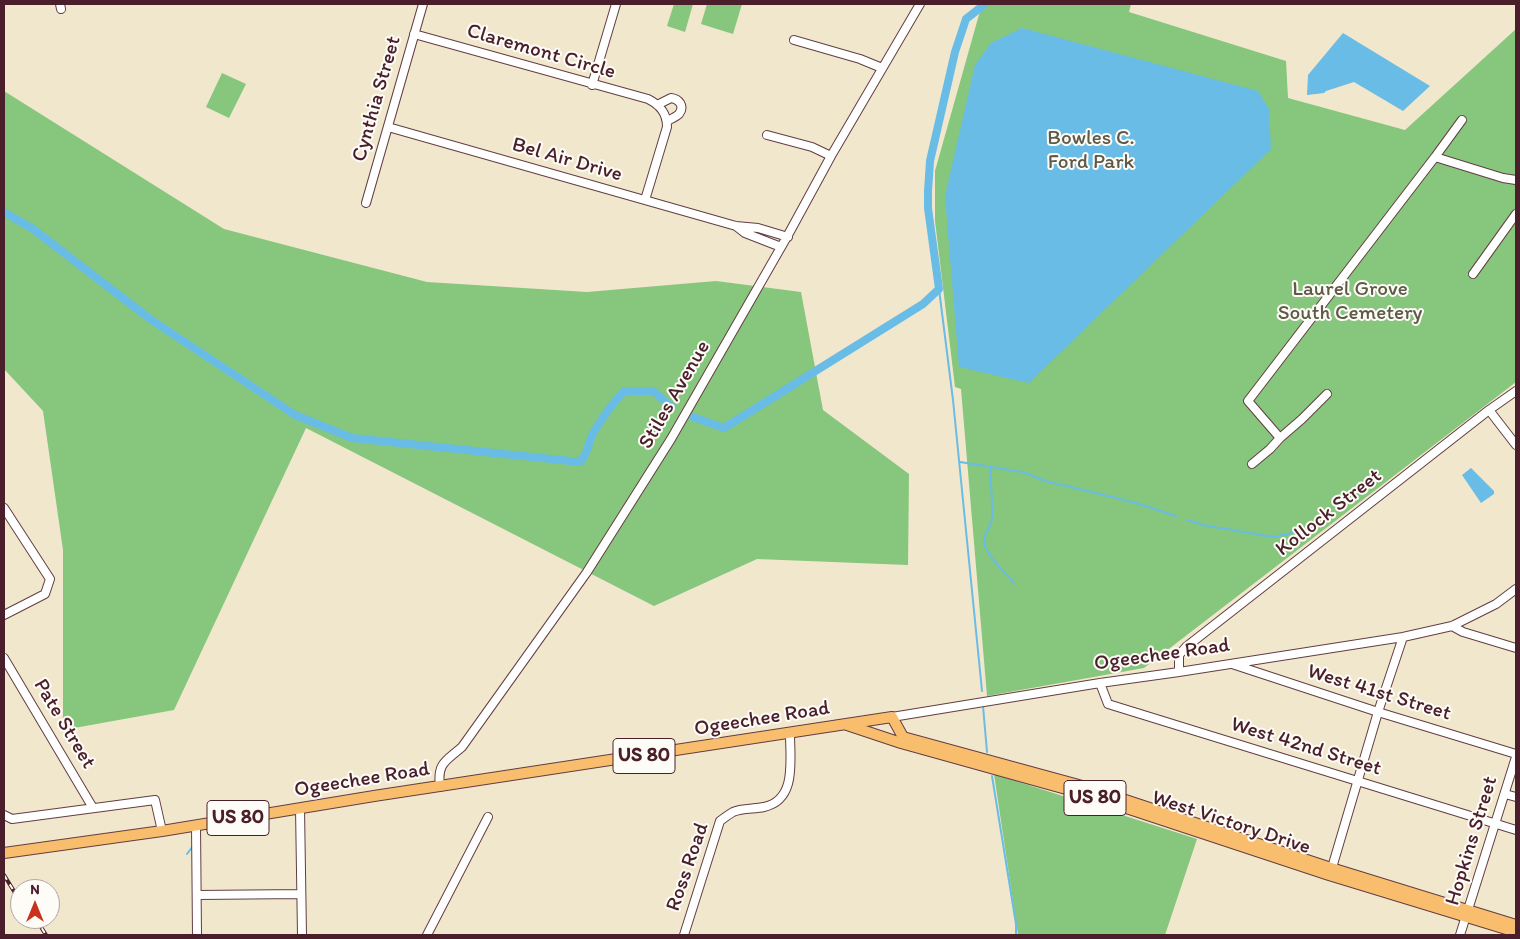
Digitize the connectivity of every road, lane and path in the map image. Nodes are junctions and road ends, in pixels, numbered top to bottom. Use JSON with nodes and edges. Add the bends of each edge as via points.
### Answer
{"nodes":[{"id":1,"x":423,"y":4,"type":"edge"},
{"id":2,"x":616,"y":4,"type":"edge"},
{"id":3,"x":920,"y":4,"type":"edge"},
{"id":4,"x":414,"y":34,"type":"junction"},
{"id":5,"x":794,"y":40,"type":"dead end"},
{"id":6,"x":882,"y":68,"type":"junction"},
{"id":7,"x":592,"y":85,"type":"junction"},
{"id":8,"x":657,"y":104,"type":"junction"},
{"id":9,"x":1462,"y":120,"type":"dead end"},
{"id":10,"x":667,"y":121,"type":"junction"},
{"id":11,"x":388,"y":127,"type":"junction"},
{"id":12,"x":767,"y":135,"type":"dead end"},
{"id":13,"x":831,"y":156,"type":"junction"},
{"id":14,"x":1436,"y":157,"type":"junction"},
{"id":15,"x":1516,"y":180,"type":"edge"},
{"id":16,"x":645,"y":200,"type":"junction"},
{"id":17,"x":366,"y":203,"type":"dead end"},
{"id":18,"x":1516,"y":214,"type":"edge"},
{"id":19,"x":736,"y":226,"type":"junction"},
{"id":20,"x":788,"y":237,"type":"junction"},
{"id":21,"x":781,"y":248,"type":"junction"},
{"id":22,"x":1473,"y":274,"type":"dead end"},
{"id":23,"x":1516,"y":391,"type":"edge"},
{"id":24,"x":1327,"y":394,"type":"dead end"},
{"id":25,"x":1488,"y":410,"type":"junction"},
{"id":26,"x":1280,"y":438,"type":"junction"},
{"id":27,"x":1516,"y":446,"type":"edge"},
{"id":28,"x":1252,"y":464,"type":"dead end"},
{"id":29,"x":4,"y":508,"type":"edge"},
{"id":30,"x":1516,"y":589,"type":"edge"},
{"id":31,"x":4,"y":615,"type":"edge"},
{"id":32,"x":1452,"y":626,"type":"junction"},
{"id":33,"x":1403,"y":637,"type":"junction"},
{"id":34,"x":1516,"y":648,"type":"edge"},
{"id":35,"x":4,"y":658,"type":"edge"},
{"id":36,"x":1231,"y":664,"type":"junction"},
{"id":37,"x":1179,"y":672,"type":"junction"},
{"id":38,"x":1100,"y":683,"type":"junction"},
{"id":39,"x":1378,"y":712,"type":"junction"},
{"id":40,"x":892,"y":717,"type":"junction"},
{"id":41,"x":846,"y":724,"type":"junction"},
{"id":42,"x":790,"y":734,"type":"junction"},
{"id":43,"x":1516,"y":755,"type":"edge"},
{"id":44,"x":1358,"y":781,"type":"junction"},
{"id":45,"x":440,"y":787,"type":"junction"},
{"id":46,"x":1505,"y":794,"type":"junction"},
{"id":47,"x":1516,"y":797,"type":"edge"},
{"id":48,"x":93,"y":808,"type":"junction"},
{"id":49,"x":300,"y":808,"type":"junction"},
{"id":50,"x":4,"y":815,"type":"edge"},
{"id":51,"x":488,"y":818,"type":"dead end"},
{"id":52,"x":1496,"y":824,"type":"junction"},
{"id":53,"x":196,"y":825,"type":"junction"},
{"id":54,"x":1516,"y":830,"type":"edge"},
{"id":55,"x":162,"y":831,"type":"junction"},
{"id":56,"x":5,"y":853,"type":"edge"},
{"id":57,"x":1330,"y":872,"type":"junction"},
{"id":58,"x":302,"y":894,"type":"junction"},
{"id":59,"x":197,"y":895,"type":"junction"},
{"id":60,"x":1467,"y":913,"type":"junction"},
{"id":61,"x":1516,"y":925,"type":"edge"},
{"id":62,"x":1516,"y":932,"type":"edge"},
{"id":63,"x":198,"y":935,"type":"edge"},
{"id":64,"x":302,"y":935,"type":"edge"},
{"id":65,"x":427,"y":935,"type":"edge"},
{"id":66,"x":684,"y":935,"type":"edge"},
{"id":67,"x":1460,"y":935,"type":"edge"}],
"edges":[{"from":1,"to":4,"type":"street","name":"Cynthia Street"},
{"from":2,"to":7,"type":"street"},
{"from":3,"to":6,"type":"street","name":"Stiles Avenue"},
{"from":4,"to":7,"type":"street","name":"Claremont Circle"},
{"from":4,"to":11,"type":"street","name":"Cynthia Street"},
{"from":5,"to":6,"type":"street"},
{"from":6,"to":13,"type":"street","name":"Stiles Avenue"},
{"from":7,"to":8,"type":"street","name":"Claremont Circle"},
{"from":8,"to":10,"type":"street"},
{"from":8,"to":10,"type":"street","name":"Claremont Circle","via":[[671,98],[680,102],[679,114]]},
{"from":9,"to":14,"type":"street"},
{"from":10,"to":16,"type":"street","name":"Claremont Circle","via":[[664,142]]},
{"from":11,"to":16,"type":"street","name":"Bel Air Drive"},
{"from":11,"to":17,"type":"street","name":"Cynthia Street"},
{"from":12,"to":13,"type":"street","via":[[812,147]]},
{"from":13,"to":20,"type":"street","name":"Stiles Avenue"},
{"from":14,"to":15,"type":"street"},
{"from":14,"to":26,"type":"street","via":[[1248,401]]},
{"from":16,"to":19,"type":"street","name":"Bel Air Drive"},
{"from":18,"to":22,"type":"street"},
{"from":19,"to":20,"type":"street","name":"Bel Air Drive","via":[[758,228]]},
{"from":19,"to":21,"type":"street","name":"Bel Air Drive"},
{"from":20,"to":21,"type":"street","name":"Stiles Avenue"},
{"from":21,"to":45,"type":"street","name":"Stiles Avenue","via":[[671,439],[588,572],[462,747],[440,767]]},
{"from":23,"to":25,"type":"street","name":"Kollock Street"},
{"from":24,"to":26,"type":"street"},
{"from":25,"to":27,"type":"street"},
{"from":25,"to":37,"type":"street","name":"Kollock Street","via":[[1186,647],[1179,655]]},
{"from":26,"to":28,"type":"street"},
{"from":29,"to":31,"type":"street","via":[[50,579],[45,594]]},
{"from":30,"to":32,"type":"street","name":"Ogeechee Road","via":[[1496,604]]},
{"from":32,"to":33,"type":"street","name":"Ogeechee Road"},
{"from":32,"to":34,"type":"street"},
{"from":33,"to":36,"type":"street","name":"Ogeechee Road"},
{"from":33,"to":39,"type":"street"},
{"from":35,"to":48,"type":"street","name":"Pate Street"},
{"from":36,"to":37,"type":"street","name":"Ogeechee Road"},
{"from":36,"to":39,"type":"street","name":"West 41st Street"},
{"from":37,"to":38,"type":"street","name":"Ogeechee Road"},
{"from":38,"to":40,"type":"street","name":"Ogeechee Road"},
{"from":38,"to":44,"type":"street","name":"West 42nd Street","via":[[1108,704]]},
{"from":39,"to":43,"type":"street","name":"West 41st Street"},
{"from":39,"to":44,"type":"street"},
{"from":40,"to":41,"type":"main road","name":"Ogeechee Road","number":"US 80"},
{"from":40,"to":57,"type":"main road","name":"West Victory Drive","number":"US 80","via":[[903,736],[1086,787]]},
{"from":41,"to":42,"type":"main road","name":"Ogeechee Road","number":"US 80"},
{"from":41,"to":57,"type":"main road","name":"West Victory Drive","number":"US 80","via":[[901,743],[1084,794]]},
{"from":42,"to":45,"type":"main road","name":"Ogeechee Road","number":"US 80"},
{"from":42,"to":66,"type":"street","name":"Ross Road","via":[[788,787],[781,798],[766,807],[734,811],[720,821]]},
{"from":43,"to":46,"type":"street","name":"Hopkins Street"},
{"from":44,"to":52,"type":"street","name":"West 42nd Street"},
{"from":44,"to":57,"type":"street"},
{"from":45,"to":49,"type":"main road","name":"Ogeechee Road","number":"US 80"},
{"from":46,"to":47,"type":"street"},
{"from":46,"to":52,"type":"street","name":"Hopkins Street"},
{"from":48,"to":50,"type":"street","via":[[12,819]]},
{"from":48,"to":55,"type":"street","via":[[155,800]]},
{"from":49,"to":53,"type":"main road","name":"Ogeechee Road","number":"US 80"},
{"from":49,"to":58,"type":"street"},
{"from":51,"to":65,"type":"street"},
{"from":52,"to":54,"type":"street","name":"West 42nd Street"},
{"from":52,"to":60,"type":"street","name":"Hopkins Street"},
{"from":53,"to":55,"type":"main road","name":"Ogeechee Road","number":"US 80"},
{"from":53,"to":59,"type":"street"},
{"from":55,"to":56,"type":"main road","name":"Ogeechee Road","number":"US 80"},
{"from":57,"to":60,"type":"main road","name":"West Victory Drive","number":"US 80"},
{"from":58,"to":59,"type":"street"},
{"from":58,"to":64,"type":"street"},
{"from":59,"to":63,"type":"street"},
{"from":60,"to":61,"type":"main road","name":"West Victory Drive","number":"US 80"},
{"from":60,"to":62,"type":"main road","name":"West Victory Drive","number":"US 80"},
{"from":60,"to":67,"type":"street","name":"Hopkins Street"}]}
